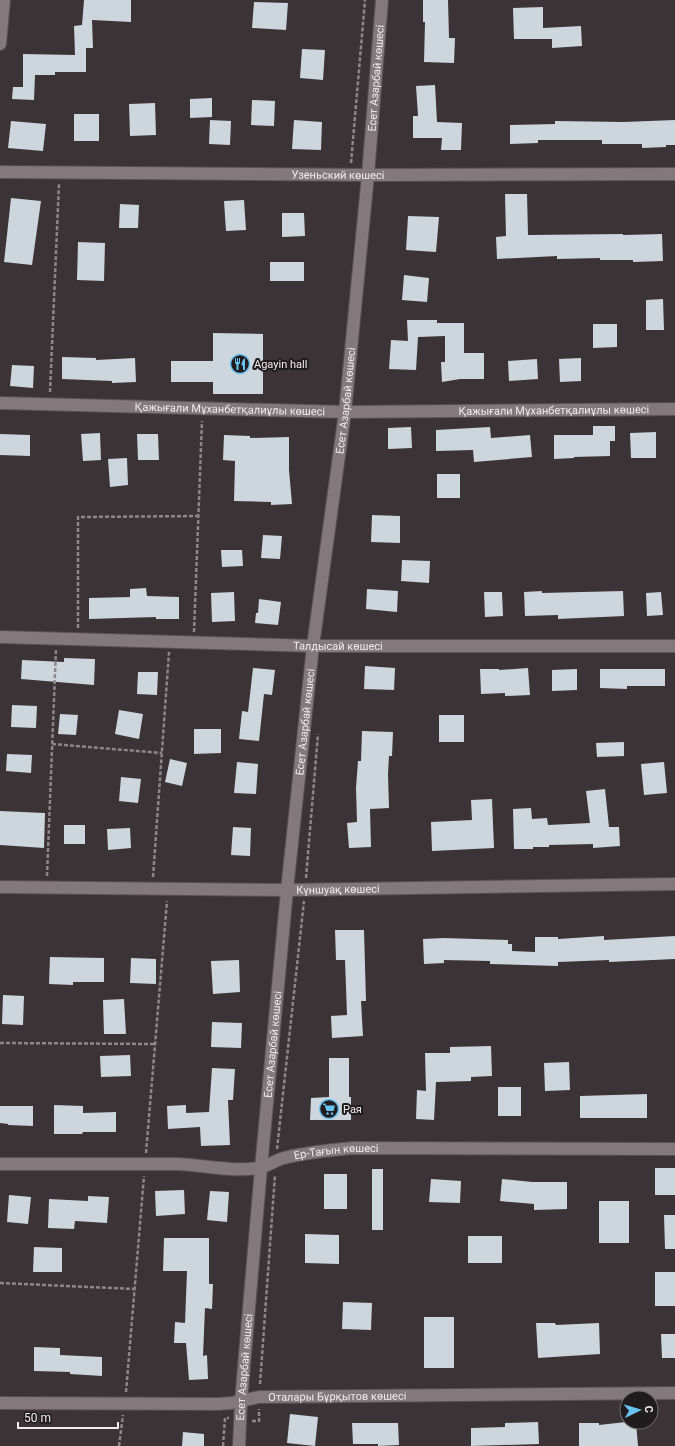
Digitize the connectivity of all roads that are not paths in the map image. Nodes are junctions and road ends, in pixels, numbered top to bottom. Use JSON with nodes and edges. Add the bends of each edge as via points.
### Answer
{"nodes":[{"id":1,"x":4,"y":0,"type":"edge"},
{"id":2,"x":382,"y":0,"type":"edge"},
{"id":3,"x":0,"y":44,"type":"edge"},
{"id":4,"x":0,"y":172,"type":"edge"},
{"id":5,"x":675,"y":174,"type":"edge"},
{"id":6,"x":368,"y":175,"type":"junction"},
{"id":7,"x":0,"y":403,"type":"edge"},
{"id":8,"x":675,"y":409,"type":"edge"},
{"id":9,"x":345,"y":412,"type":"junction"},
{"id":10,"x":0,"y":637,"type":"edge"},
{"id":11,"x":313,"y":646,"type":"junction"},
{"id":12,"x":675,"y":646,"type":"edge"},
{"id":13,"x":675,"y":884,"type":"edge"},
{"id":14,"x":0,"y":886,"type":"edge"},
{"id":15,"x":287,"y":890,"type":"junction"},
{"id":16,"x":675,"y":1150,"type":"edge"},
{"id":17,"x":0,"y":1164,"type":"edge"},
{"id":18,"x":261,"y":1168,"type":"junction"},
{"id":19,"x":675,"y":1393,"type":"edge"},
{"id":20,"x":241,"y":1401,"type":"junction"},
{"id":21,"x":0,"y":1403,"type":"edge"},
{"id":22,"x":239,"y":1446,"type":"edge"}],
"edges":[{"from":1,"to":3,"type":"street"},
{"from":2,"to":6,"type":"street","name":"Есет Азарбай көшесі"},
{"from":4,"to":6,"type":"street","name":"Узеньский көшесі"},
{"from":5,"to":6,"type":"street","name":"Узеньский көшесі"},
{"from":6,"to":9,"type":"street","name":"Есет Азарбай көшесі"},
{"from":7,"to":9,"type":"street","name":"Қажығали Мұханбетқалиұлы көшесі"},
{"from":8,"to":9,"type":"street","name":"Қажығали Мұханбетқалиұлы көшесі"},
{"from":9,"to":11,"type":"street","name":"Есет Азарбай көшесі"},
{"from":10,"to":11,"type":"street","name":"Талдысай көшесі"},
{"from":11,"to":12,"type":"street","name":"Талдысай көшесі"},
{"from":11,"to":15,"type":"street","name":"Есет Азарбай көшесі"},
{"from":13,"to":15,"type":"street","name":"Күншуақ көшесі"},
{"from":14,"to":15,"type":"street","name":"Күншуақ көшесі"},
{"from":15,"to":18,"type":"street","name":"Есет Азарбай көшесі"},
{"from":16,"to":18,"type":"street","name":"Ер-Тағын көшесі","via":[[353,1148],[306,1152],[276,1160]]},
{"from":17,"to":18,"type":"street","name":"Ер-Тағын көшесі","via":[[176,1164],[237,1169]]},
{"from":18,"to":20,"type":"street","name":"Есет Азарбай көшесі"},
{"from":19,"to":20,"type":"street","name":"Оталары Бұрқытов көшесі","via":[[259,1397]]},
{"from":20,"to":21,"type":"street","name":"Оталары Бұрқытов көшесі","via":[[218,1404]]},
{"from":20,"to":22,"type":"street","name":"Есет Азарбай көшесі"}]}
